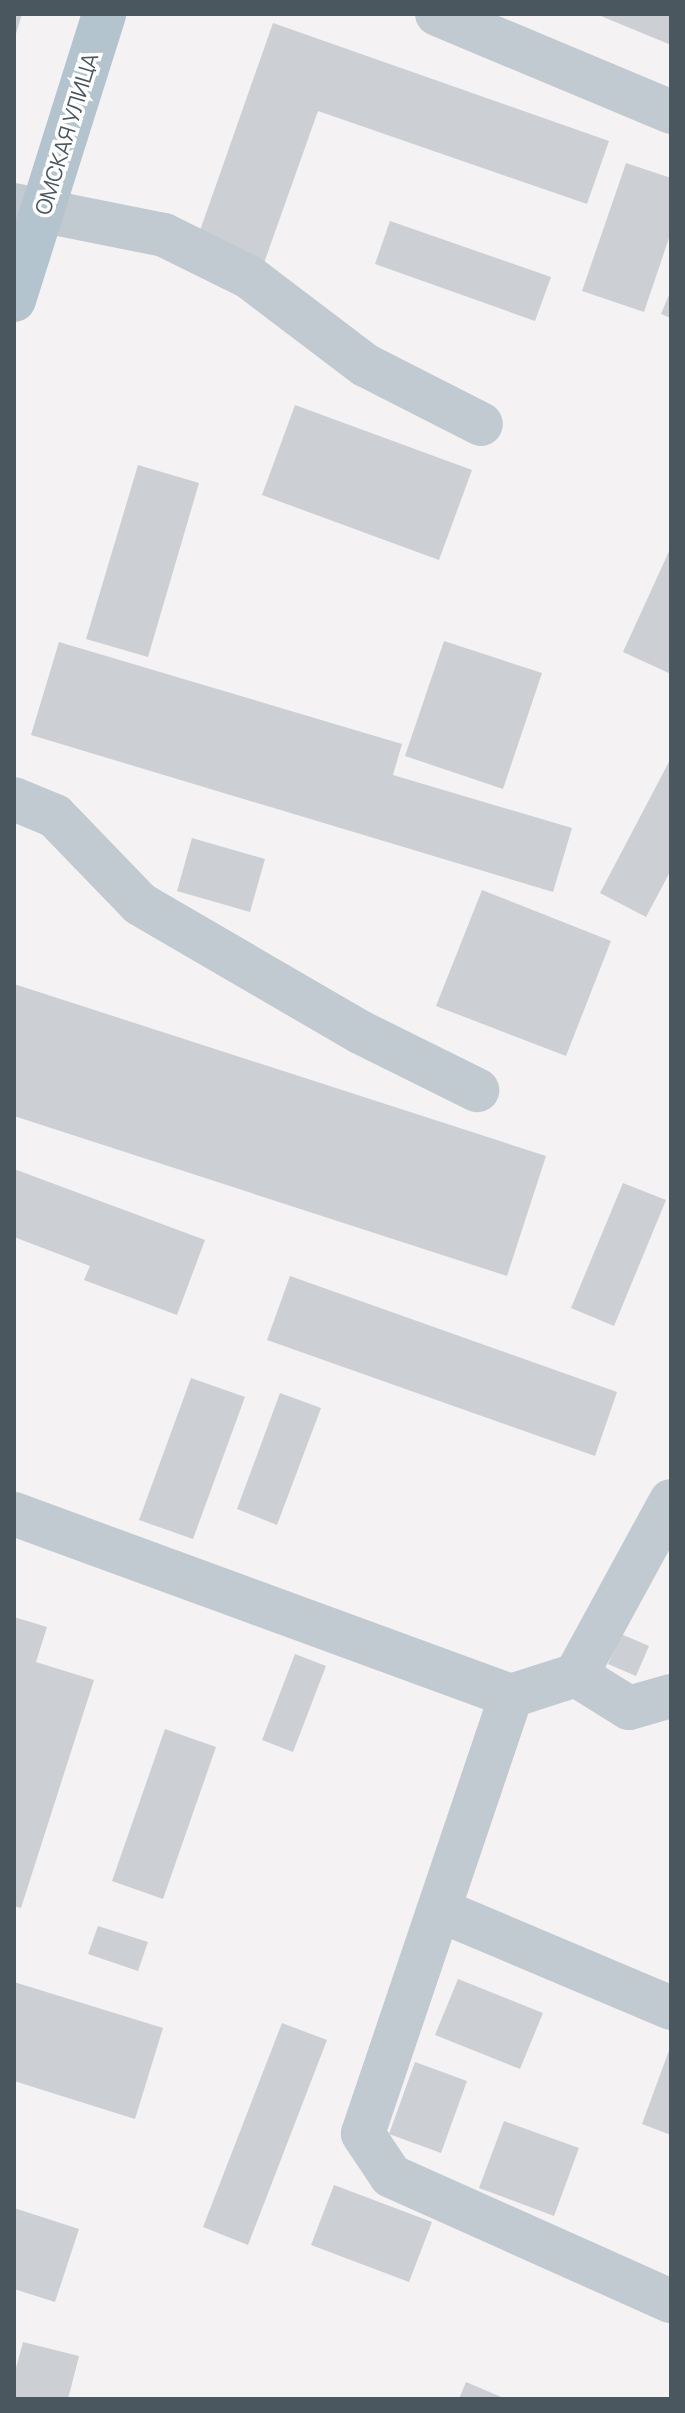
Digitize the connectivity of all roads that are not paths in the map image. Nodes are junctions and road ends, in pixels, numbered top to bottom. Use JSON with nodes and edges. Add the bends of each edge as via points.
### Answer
{"nodes":[{"id":1,"x":104,"y":14,"type":"edge"},
{"id":2,"x":437,"y":14,"type":"edge"},
{"id":3,"x":671,"y":112,"type":"edge"},
{"id":4,"x":29,"y":208,"type":"edge"},
{"id":5,"x":14,"y":300,"type":"edge"},
{"id":6,"x":481,"y":424,"type":"dead end"},
{"id":7,"x":14,"y":799,"type":"edge"},
{"id":8,"x":477,"y":1090,"type":"dead end"},
{"id":9,"x":671,"y":1501,"type":"edge"},
{"id":10,"x":14,"y":1514,"type":"edge"},
{"id":11,"x":576,"y":1675,"type":"junction"},
{"id":12,"x":511,"y":1696,"type":"junction"},
{"id":13,"x":671,"y":1696,"type":"edge"},
{"id":14,"x":439,"y":1910,"type":"junction"},
{"id":15,"x":671,"y":2008,"type":"edge"},
{"id":16,"x":671,"y":2301,"type":"edge"}],
"edges":[{"from":1,"to":4,"type":"main road","name":"ОМСКАЯ УЛИЦА"},
{"from":2,"to":3,"type":"lane"},
{"from":4,"to":5,"type":"main road","name":"ОМСКАЯ УЛИЦА"},
{"from":4,"to":6,"type":"lane","via":[[164,235],[249,277],[365,365]]},
{"from":7,"to":8,"type":"lane","via":[[55,816],[140,904],[360,1032]]},
{"from":9,"to":11,"type":"lane"},
{"from":10,"to":12,"type":"lane"},
{"from":11,"to":12,"type":"lane"},
{"from":11,"to":13,"type":"lane","via":[[629,1708]]},
{"from":12,"to":14,"type":"lane"},
{"from":14,"to":15,"type":"lane"},
{"from":14,"to":16,"type":"lane","via":[[363,2134],[391,2176]]}]}
